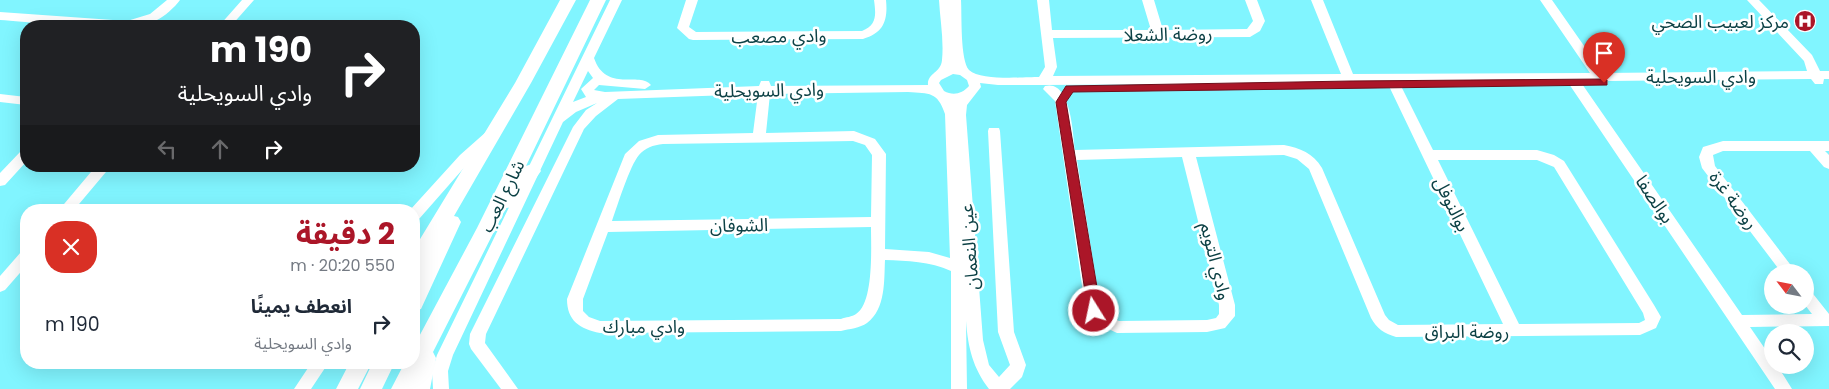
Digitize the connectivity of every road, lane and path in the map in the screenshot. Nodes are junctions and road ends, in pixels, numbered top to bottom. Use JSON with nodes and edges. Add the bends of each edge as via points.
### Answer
{"nodes":[{"id":1,"x":174,"y":0,"type":"edge"},
{"id":2,"x":248,"y":0,"type":"edge"},
{"id":3,"x":568,"y":0,"type":"edge"},
{"id":4,"x":598,"y":0,"type":"edge"},
{"id":5,"x":616,"y":0,"type":"edge"},
{"id":6,"x":692,"y":0,"type":"edge"},
{"id":7,"x":880,"y":0,"type":"edge"},
{"id":8,"x":945,"y":0,"type":"edge"},
{"id":9,"x":955,"y":0,"type":"edge"},
{"id":10,"x":1042,"y":0,"type":"edge"},
{"id":11,"x":1148,"y":0,"type":"edge"},
{"id":12,"x":1251,"y":0,"type":"edge"},
{"id":13,"x":1317,"y":0,"type":"edge"},
{"id":14,"x":1540,"y":0,"type":"edge"},
{"id":15,"x":1546,"y":0,"type":"edge"},
{"id":16,"x":1753,"y":0,"type":"edge"},
{"id":17,"x":0,"y":16,"type":"edge"},
{"id":18,"x":66,"y":20,"type":"edge"},
{"id":19,"x":143,"y":20,"type":"edge"},
{"id":20,"x":230,"y":20,"type":"edge"},
{"id":21,"x":1048,"y":34,"type":"junction"},
{"id":22,"x":1158,"y":34,"type":"junction"},
{"id":23,"x":588,"y":58,"type":"junction"},
{"id":24,"x":1051,"y":67,"type":"junction"},
{"id":25,"x":944,"y":72,"type":"junction"},
{"id":26,"x":1823,"y":79,"type":"edge"},
{"id":27,"x":606,"y":80,"type":"junction"},
{"id":28,"x":1573,"y":80,"type":"junction"},
{"id":29,"x":1597,"y":80,"type":"junction"},
{"id":30,"x":1350,"y":81,"type":"junction"},
{"id":31,"x":1393,"y":81,"type":"junction"},
{"id":32,"x":969,"y":84,"type":"junction"},
{"id":33,"x":1068,"y":84,"type":"junction"},
{"id":34,"x":1045,"y":85,"type":"junction"},
{"id":35,"x":765,"y":87,"type":"junction"},
{"id":36,"x":938,"y":89,"type":"junction"},
{"id":37,"x":610,"y":96,"type":"junction"},
{"id":38,"x":0,"y":98,"type":"edge"},
{"id":39,"x":20,"y":100,"type":"edge"},
{"id":40,"x":1061,"y":102,"type":"junction"},
{"id":41,"x":556,"y":124,"type":"junction"},
{"id":42,"x":994,"y":131,"type":"dead end"},
{"id":43,"x":492,"y":135,"type":"junction"},
{"id":44,"x":759,"y":137,"type":"junction"},
{"id":45,"x":1813,"y":146,"type":"junction"},
{"id":46,"x":1829,"y":146,"type":"edge"},
{"id":47,"x":1188,"y":152,"type":"junction"},
{"id":48,"x":1070,"y":155,"type":"junction"},
{"id":49,"x":1428,"y":155,"type":"junction"},
{"id":50,"x":20,"y":160,"type":"edge"},
{"id":51,"x":1829,"y":164,"type":"edge"},
{"id":52,"x":532,"y":171,"type":"junction"},
{"id":53,"x":99,"y":172,"type":"edge"},
{"id":54,"x":0,"y":181,"type":"edge"},
{"id":55,"x":457,"y":194,"type":"junction"},
{"id":56,"x":71,"y":204,"type":"edge"},
{"id":57,"x":517,"y":204,"type":"junction"},
{"id":58,"x":540,"y":205,"type":"junction"},
{"id":59,"x":420,"y":208,"type":"edge"},
{"id":60,"x":877,"y":222,"type":"junction"},
{"id":61,"x":602,"y":227,"type":"junction"},
{"id":62,"x":487,"y":228,"type":"junction"},
{"id":63,"x":957,"y":247,"type":"junction"},
{"id":64,"x":878,"y":254,"type":"junction"},
{"id":65,"x":420,"y":256,"type":"edge"},
{"id":66,"x":932,"y":258,"type":"junction"},
{"id":67,"x":20,"y":262,"type":"edge"},
{"id":68,"x":1783,"y":264,"type":"edge"},
{"id":69,"x":958,"y":268,"type":"junction"},
{"id":70,"x":2,"y":280,"type":"edge"},
{"id":71,"x":420,"y":290,"type":"edge"},
{"id":72,"x":1814,"y":305,"type":"edge"},
{"id":73,"x":1827,"y":320,"type":"edge"},
{"id":74,"x":1738,"y":321,"type":"junction"},
{"id":75,"x":1514,"y":330,"type":"junction"},
{"id":76,"x":428,"y":341,"type":"junction"},
{"id":77,"x":420,"y":356,"type":"edge"},
{"id":78,"x":315,"y":369,"type":"edge"},
{"id":79,"x":357,"y":369,"type":"edge"},
{"id":80,"x":381,"y":369,"type":"edge"},
{"id":81,"x":413,"y":369,"type":"edge"},
{"id":82,"x":960,"y":388,"type":"edge"},
{"id":83,"x":999,"y":388,"type":"edge"},
{"id":84,"x":302,"y":389,"type":"edge"},
{"id":85,"x":347,"y":389,"type":"edge"},
{"id":86,"x":371,"y":389,"type":"edge"},
{"id":87,"x":402,"y":389,"type":"edge"},
{"id":88,"x":419,"y":389,"type":"edge"},
{"id":89,"x":441,"y":389,"type":"edge"},
{"id":90,"x":510,"y":389,"type":"edge"},
{"id":91,"x":1784,"y":389,"type":"edge"}],
"edges":[{"from":1,"to":19,"type":"street","via":[[159,14]]},
{"from":2,"to":20,"type":"street"},
{"from":3,"to":43,"type":"main road","name":"شارع العب"},
{"from":4,"to":62,"type":"main road","name":"شارع العب"},
{"from":5,"to":23,"type":"street","name":"شارع العب"},
{"from":6,"to":7,"type":"street","name":"وادي مصعب","via":[[683,28],[693,36],[705,37],[863,35],[880,24]]},
{"from":8,"to":25,"type":"street","via":[[948,55]]},
{"from":9,"to":32,"type":"street","name":"عين النعمان","via":[[958,59]]},
{"from":10,"to":21,"type":"street"},
{"from":11,"to":22,"type":"street"},
{"from":12,"to":22,"type":"street","name":"روضة الشعلا","via":[[1259,21],[1250,33]]},
{"from":13,"to":30,"type":"street"},
{"from":14,"to":29,"type":"street"},
{"from":15,"to":29,"type":"street"},
{"from":16,"to":26,"type":"street","via":[[1808,58]]},
{"from":17,"to":18,"type":"street"},
{"from":21,"to":22,"type":"street","name":"روضة الشعلا"},
{"from":21,"to":24,"type":"street"},
{"from":23,"to":27,"type":"street","via":[[594,73]]},
{"from":23,"to":41,"type":"street","name":"شارع العب"},
{"from":24,"to":33,"type":"street"},
{"from":24,"to":34,"type":"street"},
{"from":25,"to":32,"type":"street"},
{"from":25,"to":36,"type":"street"},
{"from":26,"to":29,"type":"street","name":"وادي السويحلية"},
{"from":27,"to":35,"type":"street","name":"وادي السويحلية","via":[[628,85]]},
{"from":27,"to":37,"type":"street","via":[[596,81],[587,88],[590,94]]},
{"from":28,"to":29,"type":"street","name":"وادي السويحلية"},
{"from":28,"to":31,"type":"street","name":"وادي السويحلية"},
{"from":28,"to":74,"type":"street","name":"بوالصفا"},
{"from":30,"to":31,"type":"street","name":"وادي السويحلية"},
{"from":30,"to":33,"type":"street","name":"وادي السويحلية"},
{"from":31,"to":49,"type":"street","name":"بوالنوفل"},
{"from":32,"to":34,"type":"street","name":"وادي السويحلية"},
{"from":32,"to":36,"type":"street","name":"وادي السويحلية","via":[[960,98]]},
{"from":32,"to":83,"type":"street","name":"عين النعمان","via":[[960,115],[975,340],[982,369]]},
{"from":33,"to":34,"type":"street","name":"وادي السويحلية"},
{"from":33,"to":40,"type":"street"},
{"from":34,"to":40,"type":"street"},
{"from":35,"to":36,"type":"street","name":"وادي السويحلية"},
{"from":35,"to":37,"type":"street","name":"وادي السويحلية"},
{"from":35,"to":44,"type":"street"},
{"from":36,"to":63,"type":"street","name":"عين النعمان","via":[[951,114]]},
{"from":37,"to":41,"type":"street","name":"وادي السويحلية","via":[[592,99],[571,109]]},
{"from":37,"to":58,"type":"street","via":[[582,122]]},
{"from":38,"to":39,"type":"street"},
{"from":40,"to":48,"type":"street","name":"وادي التويم"},
{"from":41,"to":52,"type":"street","name":"شارع العب"},
{"from":42,"to":83,"type":"street","via":[[1006,332],[1018,364],[1016,372]]},
{"from":43,"to":55,"type":"main road","name":"شارع العب"},
{"from":43,"to":59,"type":"street","name":"شارع العب","via":[[465,158]]},
{"from":44,"to":60,"type":"street","name":"وادي مبارك","via":[[854,136],[870,142],[879,154]]},
{"from":44,"to":61,"type":"street","name":"وادي مبارك","via":[[663,139],[643,144],[630,157]]},
{"from":45,"to":46,"type":"street","name":"روضة غرة"},
{"from":45,"to":51,"type":"street"},
{"from":45,"to":68,"type":"street","name":"روضة غرة","via":[[1723,146],[1705,154],[1709,168]]},
{"from":47,"to":48,"type":"street","name":"روضة البراق"},
{"from":47,"to":48,"type":"street","name":"وادي التويم","via":[[1228,311],[1224,320],[1214,326],[1117,327],[1097,315]]},
{"from":47,"to":75,"type":"street","name":"روضة البراق","via":[[1284,150],[1312,162],[1379,318],[1388,328],[1400,331]]},
{"from":49,"to":75,"type":"street","name":"بوالنوفل"},
{"from":49,"to":75,"type":"street","name":"روضة البراق","via":[[1537,155],[1560,164],[1653,317],[1649,327],[1640,329]]},
{"from":50,"to":54,"type":"street"},
{"from":52,"to":57,"type":"street","name":"شارع العب"},
{"from":52,"to":62,"type":"main road"},
{"from":53,"to":56,"type":"street"},
{"from":55,"to":65,"type":"main road","name":"شارع العب"},
{"from":55,"to":71,"type":"main road","via":[[450,227]]},
{"from":57,"to":58,"type":"street"},
{"from":57,"to":89,"type":"street","name":"شارع العب","via":[[445,355],[440,371]]},
{"from":58,"to":90,"type":"street","via":[[477,337],[479,347]]},
{"from":60,"to":61,"type":"street","name":"الشوفان"},
{"from":60,"to":64,"type":"street","name":"وادي مبارك"},
{"from":61,"to":64,"type":"street","name":"وادي مبارك","via":[[574,299],[578,319],[587,325],[600,327],[852,323],[861,319],[873,305]]},
{"from":62,"to":76,"type":"main road","name":"شارع العب"},
{"from":63,"to":66,"type":"street"},
{"from":63,"to":69,"type":"street","name":"عين النعمان"},
{"from":64,"to":66,"type":"street"},
{"from":66,"to":69,"type":"street"},
{"from":67,"to":70,"type":"street"},
{"from":69,"to":82,"type":"street","name":"عين النعمان"},
{"from":72,"to":73,"type":"street"},
{"from":73,"to":74,"type":"street"},
{"from":74,"to":91,"type":"street","name":"بوالصفا"},
{"from":76,"to":77,"type":"main road","name":"شارع العب"},
{"from":76,"to":88,"type":"main road"},
{"from":78,"to":84,"type":"street"},
{"from":79,"to":85,"type":"main road"},
{"from":80,"to":86,"type":"main road"},
{"from":81,"to":87,"type":"main road","name":"شارع العب"}]}
